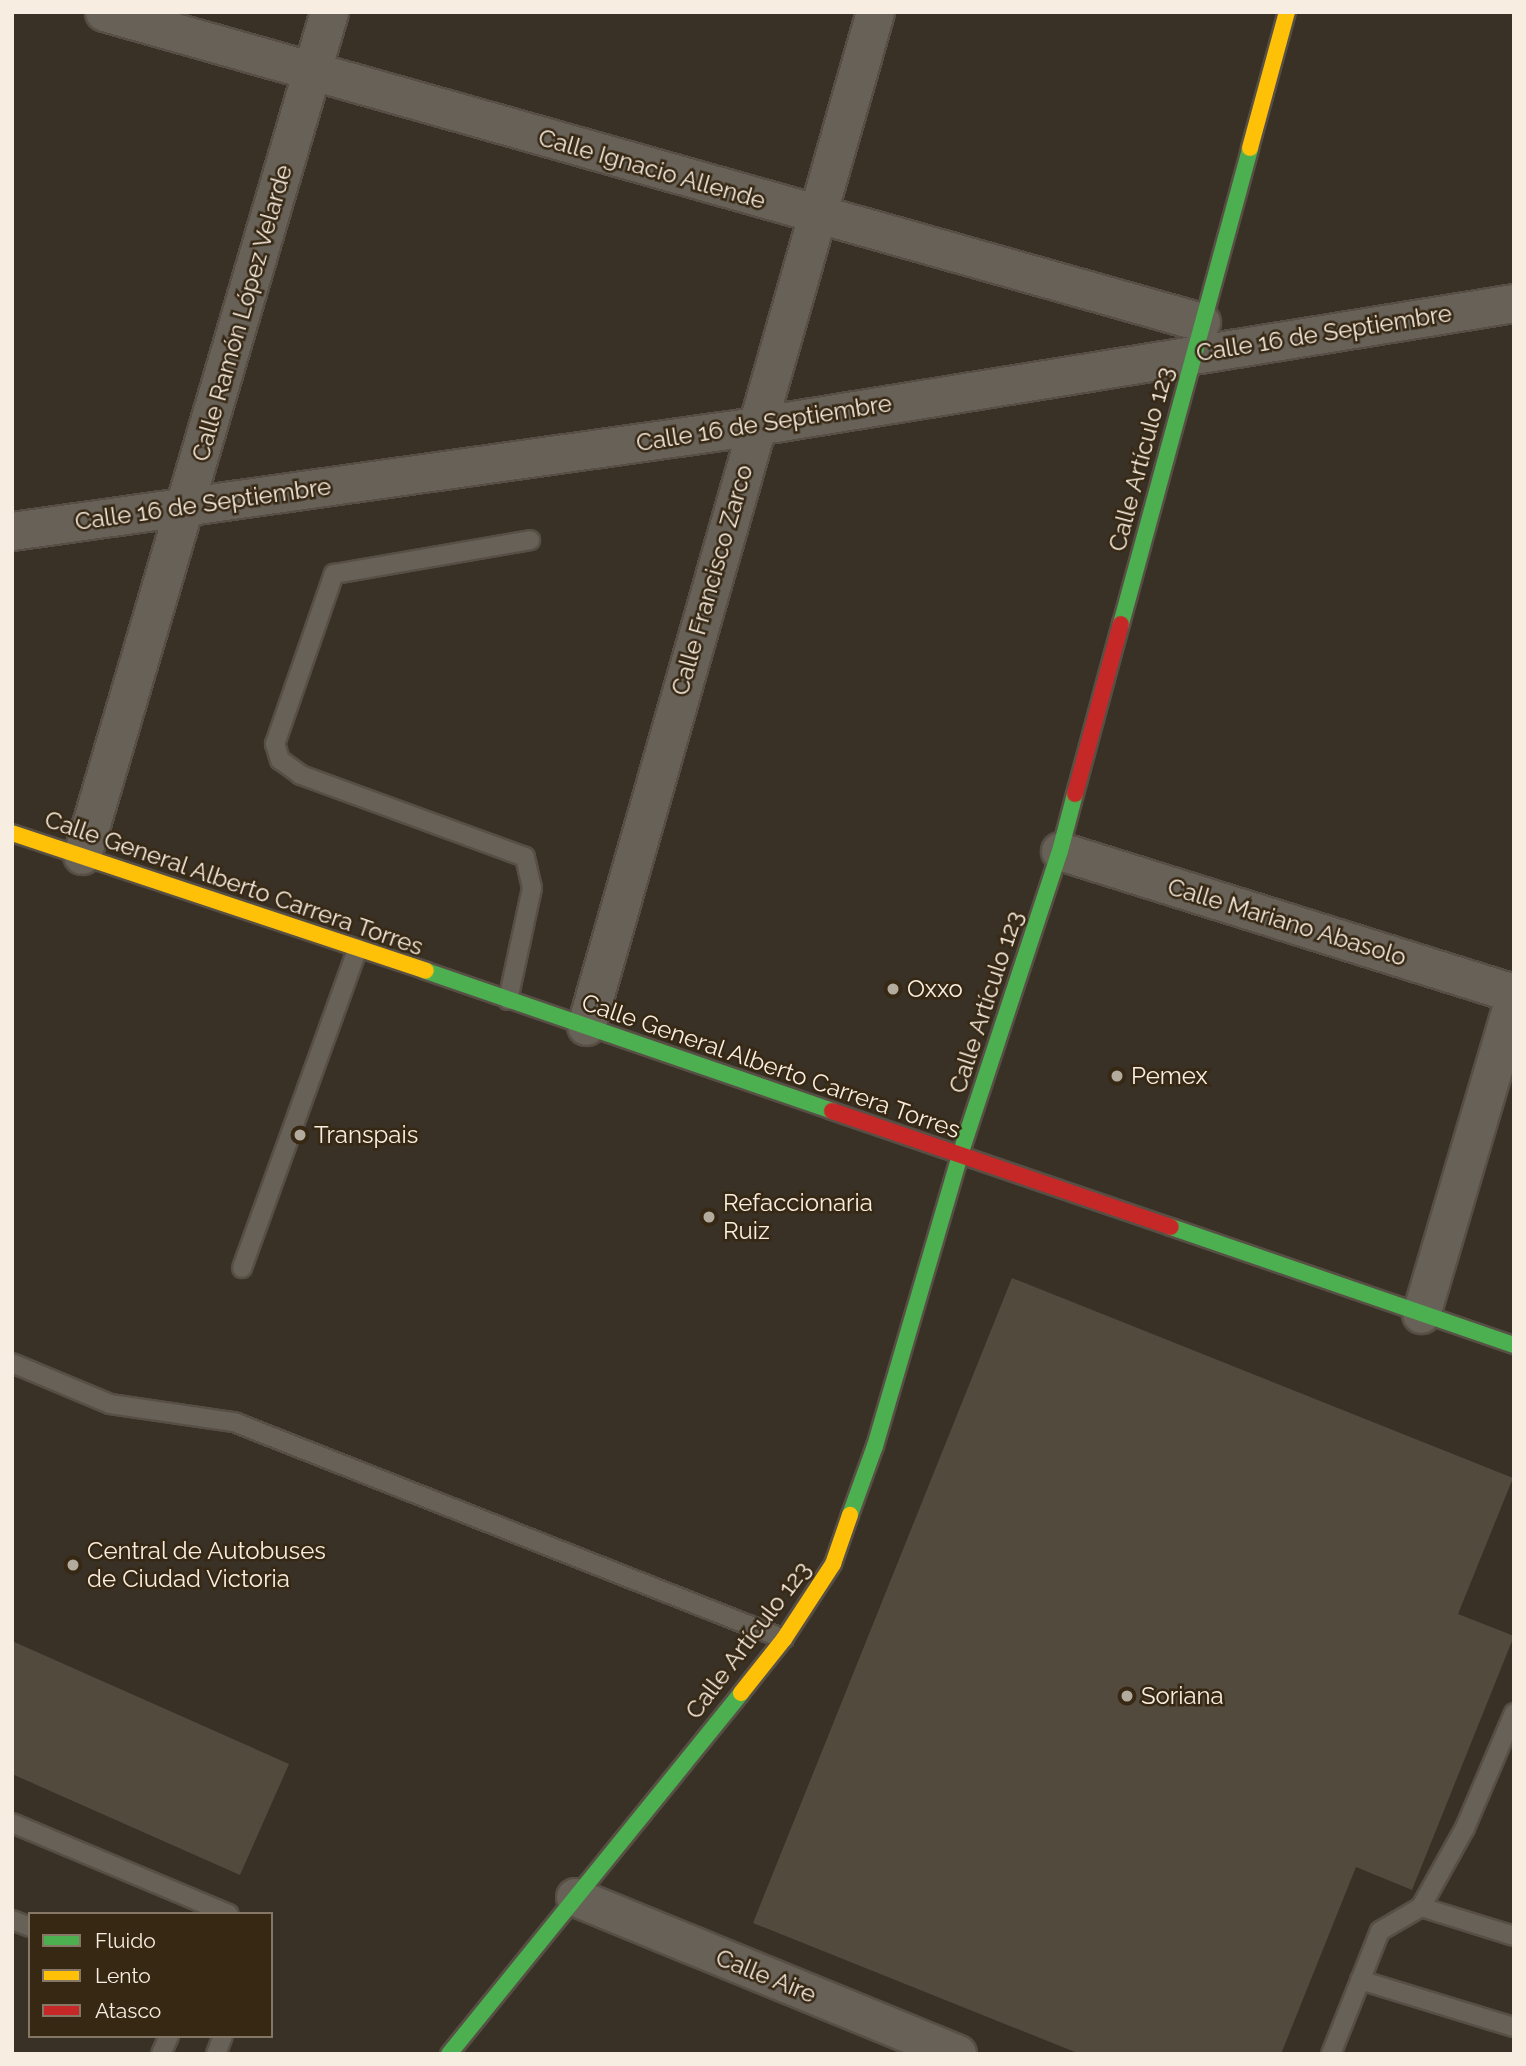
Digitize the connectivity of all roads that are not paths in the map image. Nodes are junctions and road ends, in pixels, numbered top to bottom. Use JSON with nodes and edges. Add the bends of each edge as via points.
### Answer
{"nodes":[{"id":1,"x":104,"y":12,"type":"edge"},
{"id":2,"x":329,"y":12,"type":"edge"},
{"id":3,"x":875,"y":12,"type":"edge"},
{"id":4,"x":1287,"y":12,"type":"edge"},
{"id":5,"x":312,"y":71,"type":"junction"},
{"id":6,"x":816,"y":216,"type":"junction"},
{"id":7,"x":1514,"y":303,"type":"edge"},
{"id":8,"x":1197,"y":338,"type":"junction"},
{"id":9,"x":756,"y":426,"type":"junction"},
{"id":10,"x":186,"y":506,"type":"junction"},
{"id":11,"x":12,"y":531,"type":"edge"},
{"id":12,"x":530,"y":540,"type":"dead end"},
{"id":13,"x":12,"y":833,"type":"edge"},
{"id":14,"x":1060,"y":850,"type":"junction"},
{"id":15,"x":82,"y":855,"type":"junction"},
{"id":16,"x":358,"y":948,"type":"junction"},
{"id":17,"x":1514,"y":995,"type":"edge"},
{"id":18,"x":508,"y":1000,"type":"junction"},
{"id":19,"x":586,"y":1026,"type":"junction"},
{"id":20,"x":960,"y":1155,"type":"junction"},
{"id":21,"x":242,"y":1268,"type":"dead end"},
{"id":22,"x":1421,"y":1314,"type":"junction"},
{"id":23,"x":1514,"y":1345,"type":"edge"},
{"id":24,"x":12,"y":1363,"type":"edge"},
{"id":25,"x":784,"y":1639,"type":"junction"},
{"id":26,"x":1514,"y":1713,"type":"edge"},
{"id":27,"x":12,"y":1823,"type":"edge"},
{"id":28,"x":575,"y":1897,"type":"junction"},
{"id":29,"x":1420,"y":1907,"type":"junction"},
{"id":30,"x":224,"y":1912,"type":"edge"},
{"id":31,"x":1514,"y":1936,"type":"edge"},
{"id":32,"x":1360,"y":1980,"type":"junction"},
{"id":33,"x":1514,"y":2027,"type":"edge"},
{"id":34,"x":168,"y":2038,"type":"edge"},
{"id":35,"x":161,"y":2054,"type":"edge"},
{"id":36,"x":449,"y":2054,"type":"edge"},
{"id":37,"x":957,"y":2054,"type":"edge"},
{"id":38,"x":1331,"y":2054,"type":"edge"}],
"edges":[{"from":1,"to":5,"type":"street","name":"Calle Ignacio Allende"},
{"from":2,"to":5,"type":"street","name":"Calle Ramón López Velarde"},
{"from":3,"to":6,"type":"street","name":"Calle Francisco Zarco"},
{"from":4,"to":8,"type":"street","name":"Calle Artículo 123"},
{"from":5,"to":6,"type":"street","name":"Calle Ignacio Allende"},
{"from":5,"to":10,"type":"street","name":"Calle Ramón López Velarde"},
{"from":6,"to":8,"type":"street","name":"Calle Ignacio Allende"},
{"from":6,"to":9,"type":"street","name":"Calle Francisco Zarco"},
{"from":7,"to":8,"type":"street","name":"Calle 16 de Septiembre"},
{"from":8,"to":9,"type":"street","name":"Calle 16 de Septiembre"},
{"from":8,"to":14,"type":"street","name":"Calle Artículo 123"},
{"from":9,"to":10,"type":"street","name":"Calle 16 de Septiembre"},
{"from":9,"to":19,"type":"street","name":"Calle Francisco Zarco"},
{"from":10,"to":11,"type":"street","name":"Calle 16 de Septiembre"},
{"from":10,"to":15,"type":"street","name":"Calle Ramón López Velarde"},
{"from":12,"to":18,"type":"lane","via":[[334,574],[275,744],[280,760],[300,775],[525,858],[532,888]]},
{"from":13,"to":15,"type":"street","name":"Calle General Alberto Carrera Torres"},
{"from":14,"to":17,"type":"street","name":"Calle Mariano Abasolo"},
{"from":14,"to":20,"type":"street","name":"Calle Artículo 123"},
{"from":15,"to":16,"type":"street","name":"Calle General Alberto Carrera Torres"},
{"from":16,"to":18,"type":"street","name":"Calle General Alberto Carrera Torres"},
{"from":16,"to":21,"type":"lane"},
{"from":17,"to":22,"type":"street"},
{"from":18,"to":19,"type":"street","name":"Calle General Alberto Carrera Torres"},
{"from":19,"to":20,"type":"street","name":"Calle General Alberto Carrera Torres"},
{"from":20,"to":22,"type":"street","name":"Calle General Alberto Carrera Torres"},
{"from":20,"to":25,"type":"street","name":"Calle Artículo 123","via":[[875,1446],[833,1564]]},
{"from":22,"to":23,"type":"street","name":"Calle General Alberto Carrera Torres"},
{"from":24,"to":25,"type":"lane","via":[[110,1404],[234,1422]]},
{"from":25,"to":28,"type":"street","name":"Calle Artículo 123"},
{"from":26,"to":29,"type":"lane","via":[[1465,1828]]},
{"from":27,"to":30,"type":"lane"},
{"from":28,"to":36,"type":"street","name":"Calle Artículo 123"},
{"from":28,"to":37,"type":"street","name":"Calle Aire"},
{"from":29,"to":31,"type":"lane"},
{"from":29,"to":32,"type":"lane","via":[[1380,1931]]},
{"from":32,"to":33,"type":"lane"},
{"from":32,"to":38,"type":"lane"},
{"from":34,"to":35,"type":"lane"}]}
